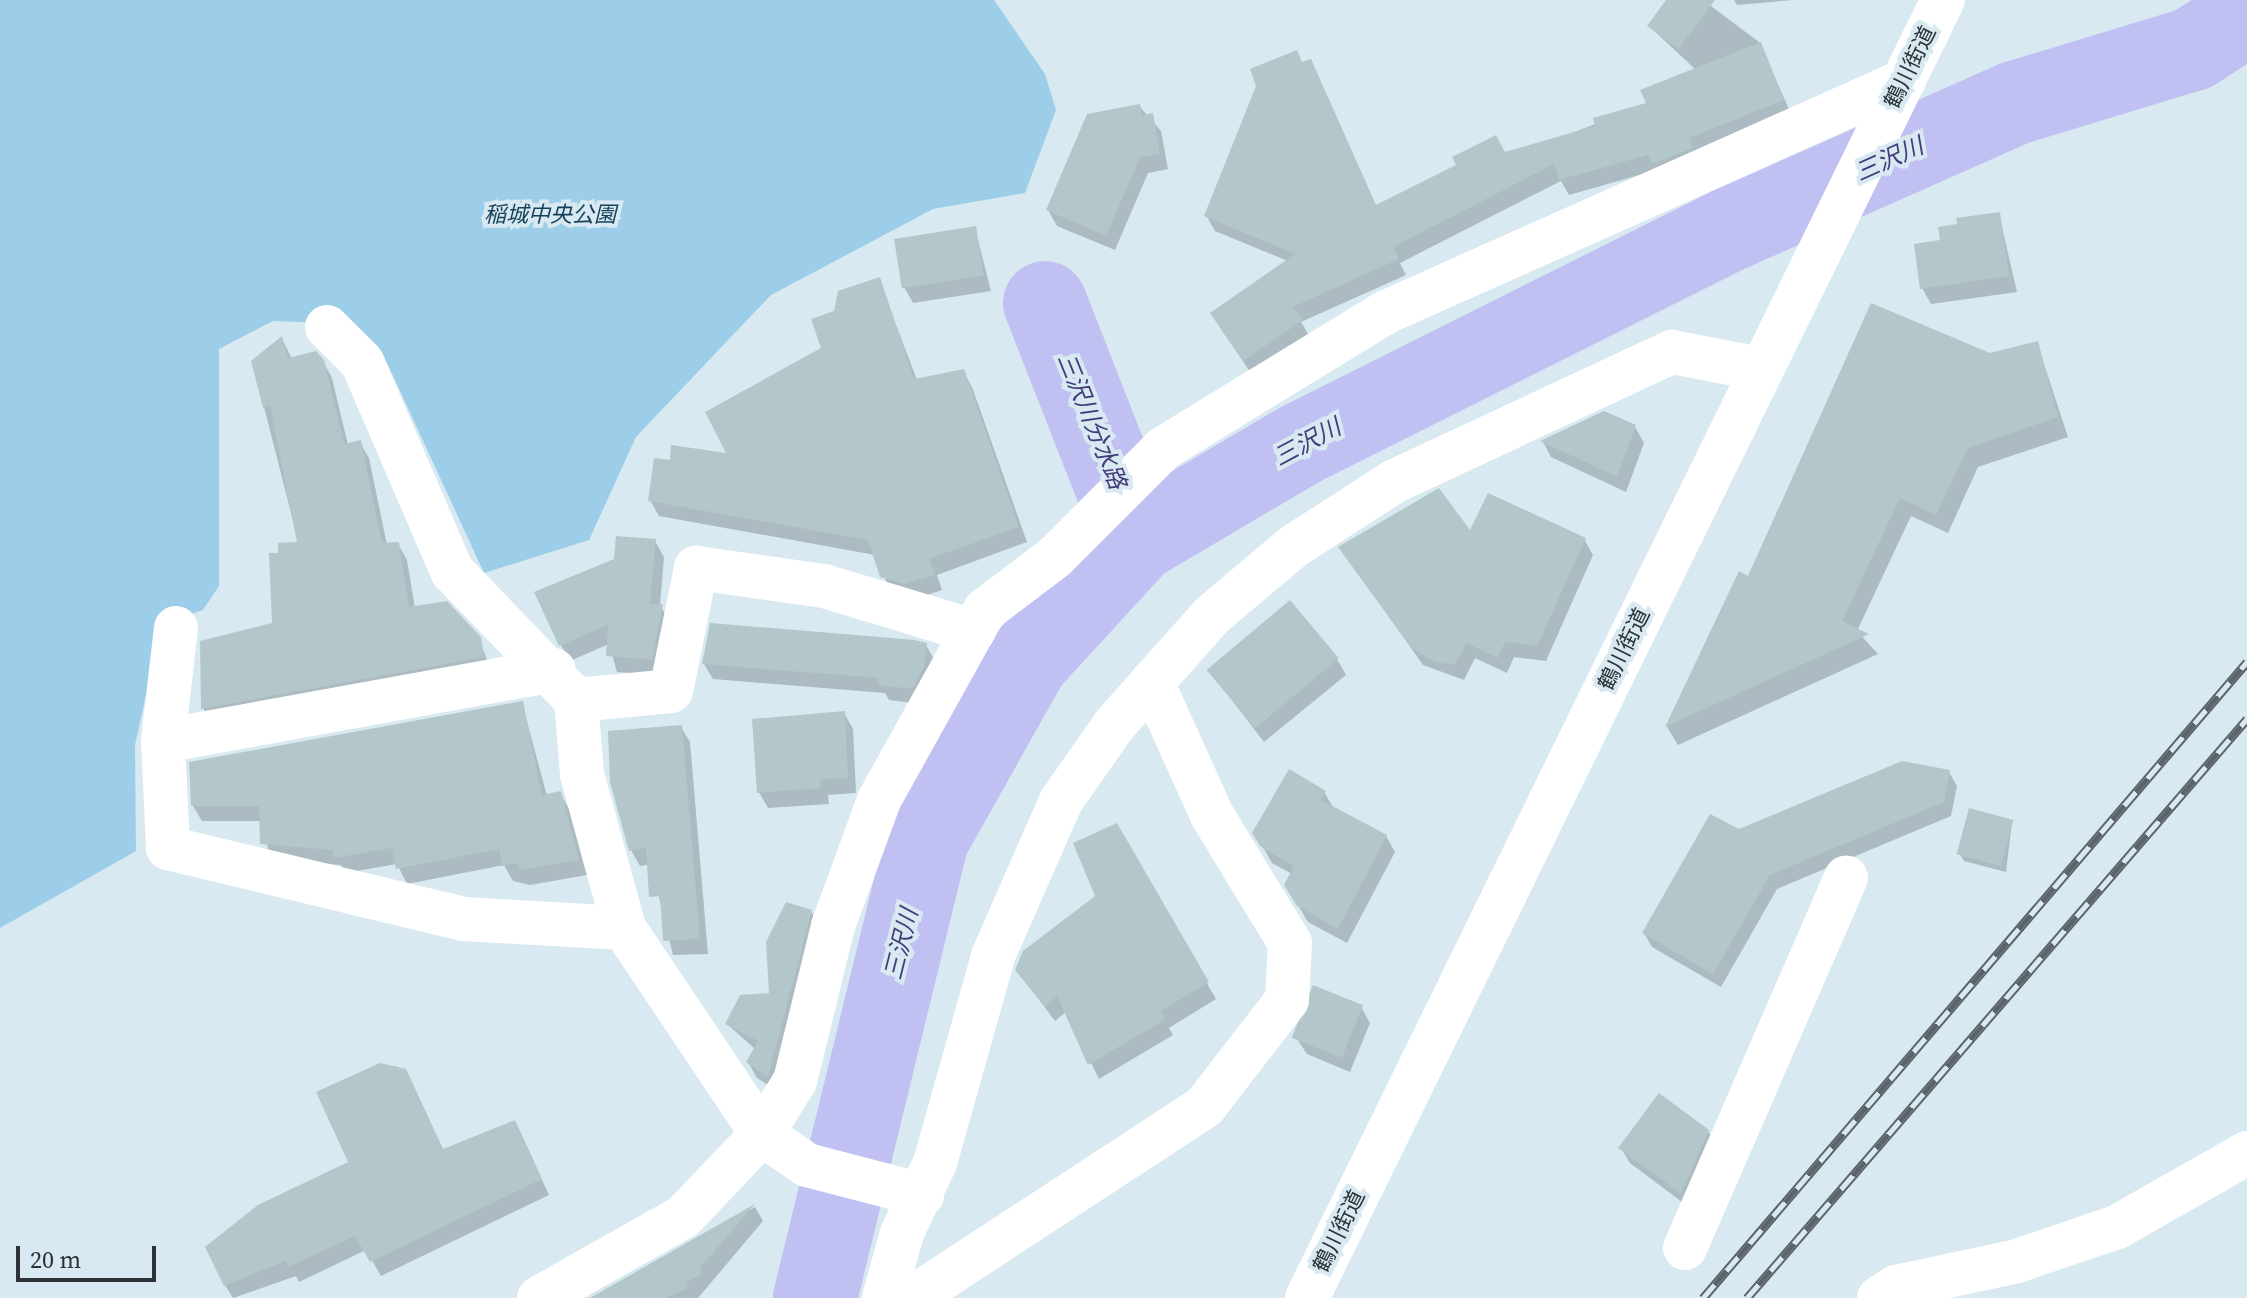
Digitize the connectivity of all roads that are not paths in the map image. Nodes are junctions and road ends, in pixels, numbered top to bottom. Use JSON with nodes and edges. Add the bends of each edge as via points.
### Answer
{"nodes":[{"id":1,"x":1943,"y":0,"type":"edge"},
{"id":2,"x":1904,"y":81,"type":"junction"},
{"id":3,"x":327,"y":327,"type":"dead end"},
{"id":4,"x":1761,"y":369,"type":"junction"},
{"id":5,"x":176,"y":628,"type":"dead end"},
{"id":6,"x":973,"y":631,"type":"junction"},
{"id":7,"x":1152,"y":682,"type":"junction"},
{"id":8,"x":565,"y":685,"type":"junction"},
{"id":9,"x":163,"y":741,"type":"junction"},
{"id":10,"x":1846,"y":878,"type":"dead end"},
{"id":11,"x":624,"y":928,"type":"junction"},
{"id":12,"x":762,"y":1134,"type":"junction"},
{"id":13,"x":2247,"y":1153,"type":"edge"},
{"id":14,"x":906,"y":1191,"type":"junction"},
{"id":15,"x":1685,"y":1248,"type":"dead end"},
{"id":16,"x":539,"y":1298,"type":"edge"},
{"id":17,"x":884,"y":1298,"type":"edge"},
{"id":18,"x":912,"y":1298,"type":"edge"},
{"id":19,"x":1307,"y":1298,"type":"edge"},
{"id":20,"x":1879,"y":1298,"type":"edge"}],
"edges":[{"from":1,"to":2,"type":"street","name":"鶴川街道"},
{"from":2,"to":4,"type":"street","name":"鶴川街道"},
{"from":2,"to":6,"type":"street","via":[[1384,313],[1164,448],[1070,541],[985,610]]},
{"from":3,"to":8,"type":"street","via":[[362,362],[452,571],[467,594]]},
{"from":4,"to":7,"type":"street","via":[[1672,352],[1395,481],[1294,546],[1212,615]]},
{"from":4,"to":19,"type":"street","name":"鶴川街道"},
{"from":5,"to":9,"type":"street"},
{"from":6,"to":8,"type":"street","via":[[824,586],[696,568],[671,691]]},
{"from":6,"to":12,"type":"street","via":[[879,800],[833,926],[795,1081]]},
{"from":7,"to":14,"type":"street","via":[[1061,801],[993,956]]},
{"from":7,"to":18,"type":"street","via":[[1212,815],[1290,943],[1287,1000],[1205,1106]]},
{"from":8,"to":9,"type":"street"},
{"from":8,"to":11,"type":"street","via":[[582,774]]},
{"from":9,"to":11,"type":"street","via":[[168,848],[463,919]]},
{"from":10,"to":15,"type":"street"},
{"from":11,"to":12,"type":"street"},
{"from":12,"to":14,"type":"street","via":[[807,1165]]},
{"from":12,"to":16,"type":"street","via":[[683,1217]]},
{"from":13,"to":20,"type":"street","via":[[2117,1227],[2014,1262],[1896,1287]]},
{"from":14,"to":17,"type":"street","via":[[902,1233]]}]}
